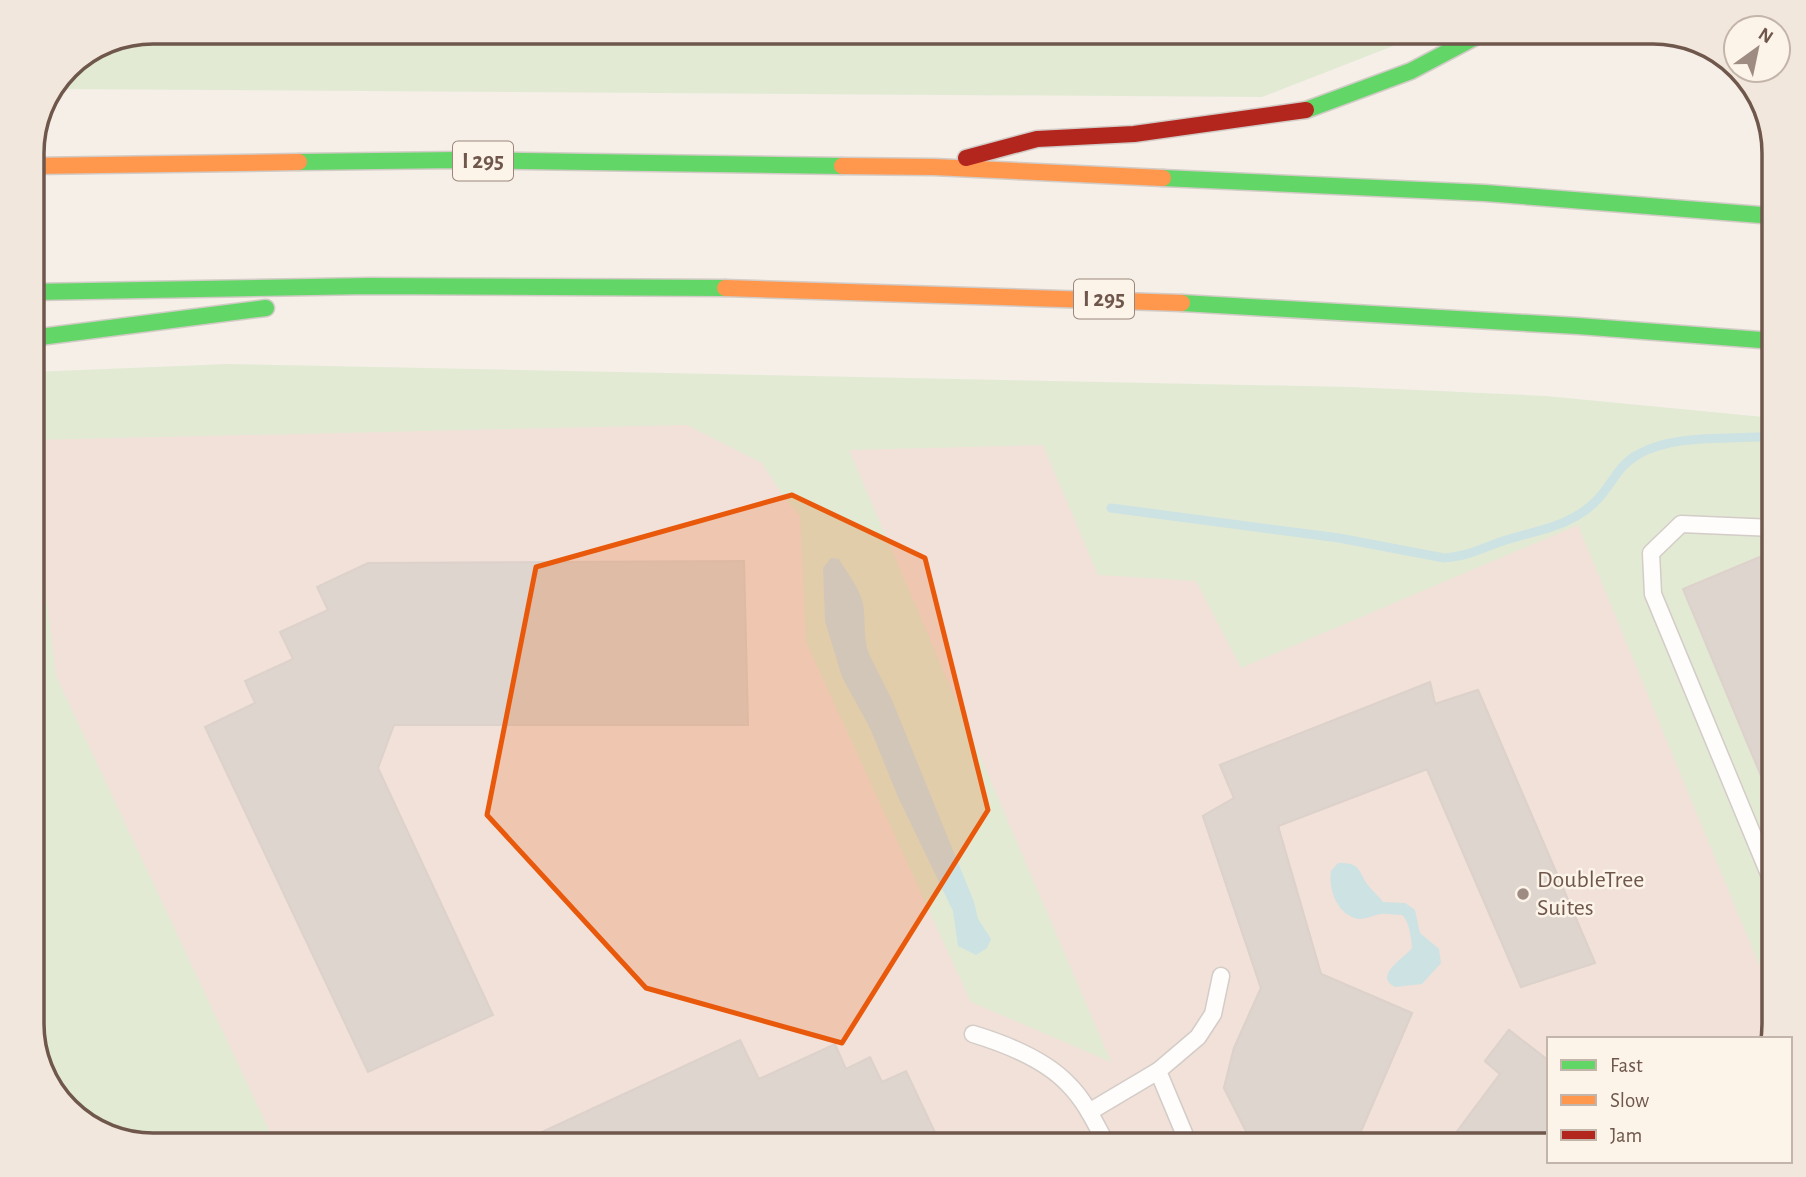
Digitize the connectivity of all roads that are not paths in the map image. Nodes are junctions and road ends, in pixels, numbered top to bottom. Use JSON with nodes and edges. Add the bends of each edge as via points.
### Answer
{"nodes":[{"id":1,"x":1462,"y":44,"type":"edge"},
{"id":2,"x":44,"y":166,"type":"edge"},
{"id":3,"x":934,"y":167,"type":"junction"},
{"id":4,"x":1762,"y":215,"type":"edge"},
{"id":5,"x":432,"y":286,"type":"junction"},
{"id":6,"x":44,"y":292,"type":"edge"},
{"id":7,"x":44,"y":336,"type":"edge"},
{"id":8,"x":1762,"y":340,"type":"edge"},
{"id":9,"x":1762,"y":527,"type":"edge"},
{"id":10,"x":1762,"y":857,"type":"edge"},
{"id":11,"x":1221,"y":976,"type":"dead end"},
{"id":12,"x":973,"y":1034,"type":"dead end"},
{"id":13,"x":1158,"y":1071,"type":"junction"},
{"id":14,"x":1089,"y":1112,"type":"junction"},
{"id":15,"x":1100,"y":1133,"type":"edge"},
{"id":16,"x":1184,"y":1133,"type":"edge"}],
"edges":[{"from":1,"to":3,"type":"highway","via":[[1410,71],[1300,112],[1134,134],[1037,139]]},
{"from":2,"to":3,"type":"highway","number":"I 295","via":[[457,160]]},
{"from":3,"to":4,"type":"highway","number":"I 295","via":[[1485,193]]},
{"from":5,"to":6,"type":"highway","number":"I 295"},
{"from":5,"to":7,"type":"highway"},
{"from":5,"to":8,"type":"highway","number":"I 295","via":[[669,287],[1144,300]]},
{"from":9,"to":10,"type":"lane","via":[[1681,524],[1651,553],[1653,594]]},
{"from":11,"to":13,"type":"lane","via":[[1213,1014],[1198,1037]]},
{"from":12,"to":14,"type":"lane","via":[[1034,1059],[1068,1084]]},
{"from":13,"to":14,"type":"lane"},
{"from":13,"to":16,"type":"lane"},
{"from":14,"to":15,"type":"lane"}]}
